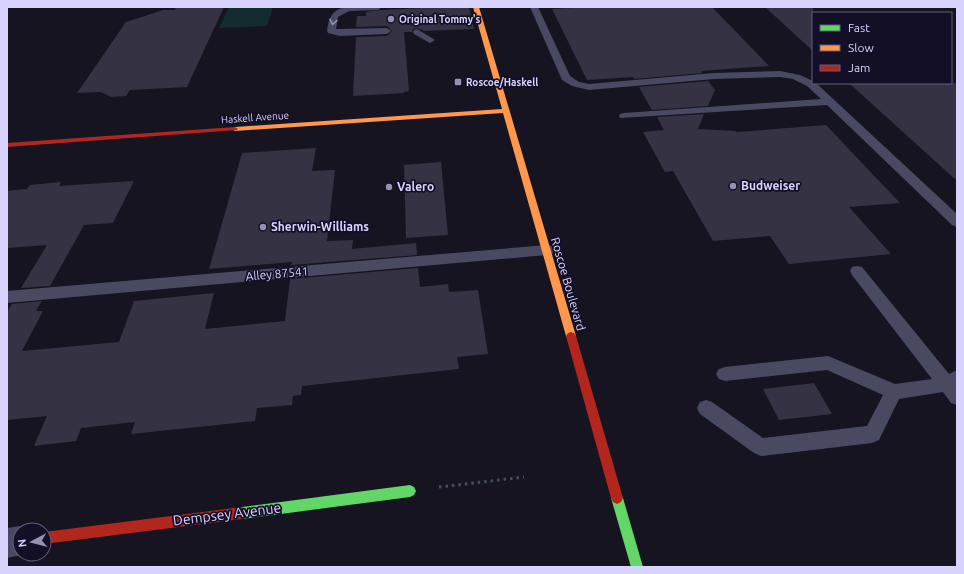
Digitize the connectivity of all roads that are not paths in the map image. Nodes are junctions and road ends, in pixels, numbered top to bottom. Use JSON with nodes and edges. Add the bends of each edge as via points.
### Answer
{"nodes":[{"id":1,"x":378,"y":7,"type":"edge"},
{"id":2,"x":476,"y":7,"type":"edge"},
{"id":3,"x":534,"y":7,"type":"edge"},
{"id":4,"x":387,"y":31,"type":"dead end"},
{"id":5,"x":417,"y":32,"type":"dead end"},
{"id":6,"x":430,"y":40,"type":"dead end"},
{"id":7,"x":830,"y":102,"type":"junction"},
{"id":8,"x":505,"y":111,"type":"junction"},
{"id":9,"x":624,"y":116,"type":"dead end"},
{"id":10,"x":7,"y":145,"type":"edge"},
{"id":11,"x":957,"y":222,"type":"edge"},
{"id":12,"x":547,"y":250,"type":"junction"},
{"id":13,"x":857,"y":271,"type":"dead end"},
{"id":14,"x":7,"y":297,"type":"edge"},
{"id":15,"x":725,"y":374,"type":"dead end"},
{"id":16,"x":954,"y":386,"type":"edge"},
{"id":17,"x":894,"y":392,"type":"junction"},
{"id":18,"x":706,"y":408,"type":"dead end"},
{"id":19,"x":410,"y":491,"type":"road end"},
{"id":20,"x":52,"y":537,"type":"edge"},
{"id":21,"x":637,"y":567,"type":"edge"}],
"edges":[{"from":1,"to":4,"type":"lane","one_way":true,"via":[[341,10],[334,16],[331,31]]},
{"from":2,"to":8,"type":"main road","name":"Roscoe Boulevard"},
{"from":3,"to":7,"type":"lane","via":[[566,78],[576,84],[589,86],[714,76],[780,74],[796,77],[811,84]]},
{"from":5,"to":6,"type":"lane"},
{"from":7,"to":9,"type":"lane"},
{"from":7,"to":11,"type":"lane"},
{"from":8,"to":10,"type":"main road","name":"Haskell Avenue"},
{"from":8,"to":12,"type":"main road","name":"Roscoe Boulevard"},
{"from":12,"to":14,"type":"lane","name":"Alley 87541"},
{"from":12,"to":21,"type":"main road","name":"Roscoe Boulevard"},
{"from":13,"to":16,"type":"lane"},
{"from":15,"to":17,"type":"lane","via":[[828,363]]},
{"from":16,"to":17,"type":"lane"},
{"from":17,"to":18,"type":"lane","via":[[872,434],[761,447]]},
{"from":19,"to":20,"type":"main road","name":"Dempsey Avenue"}]}
